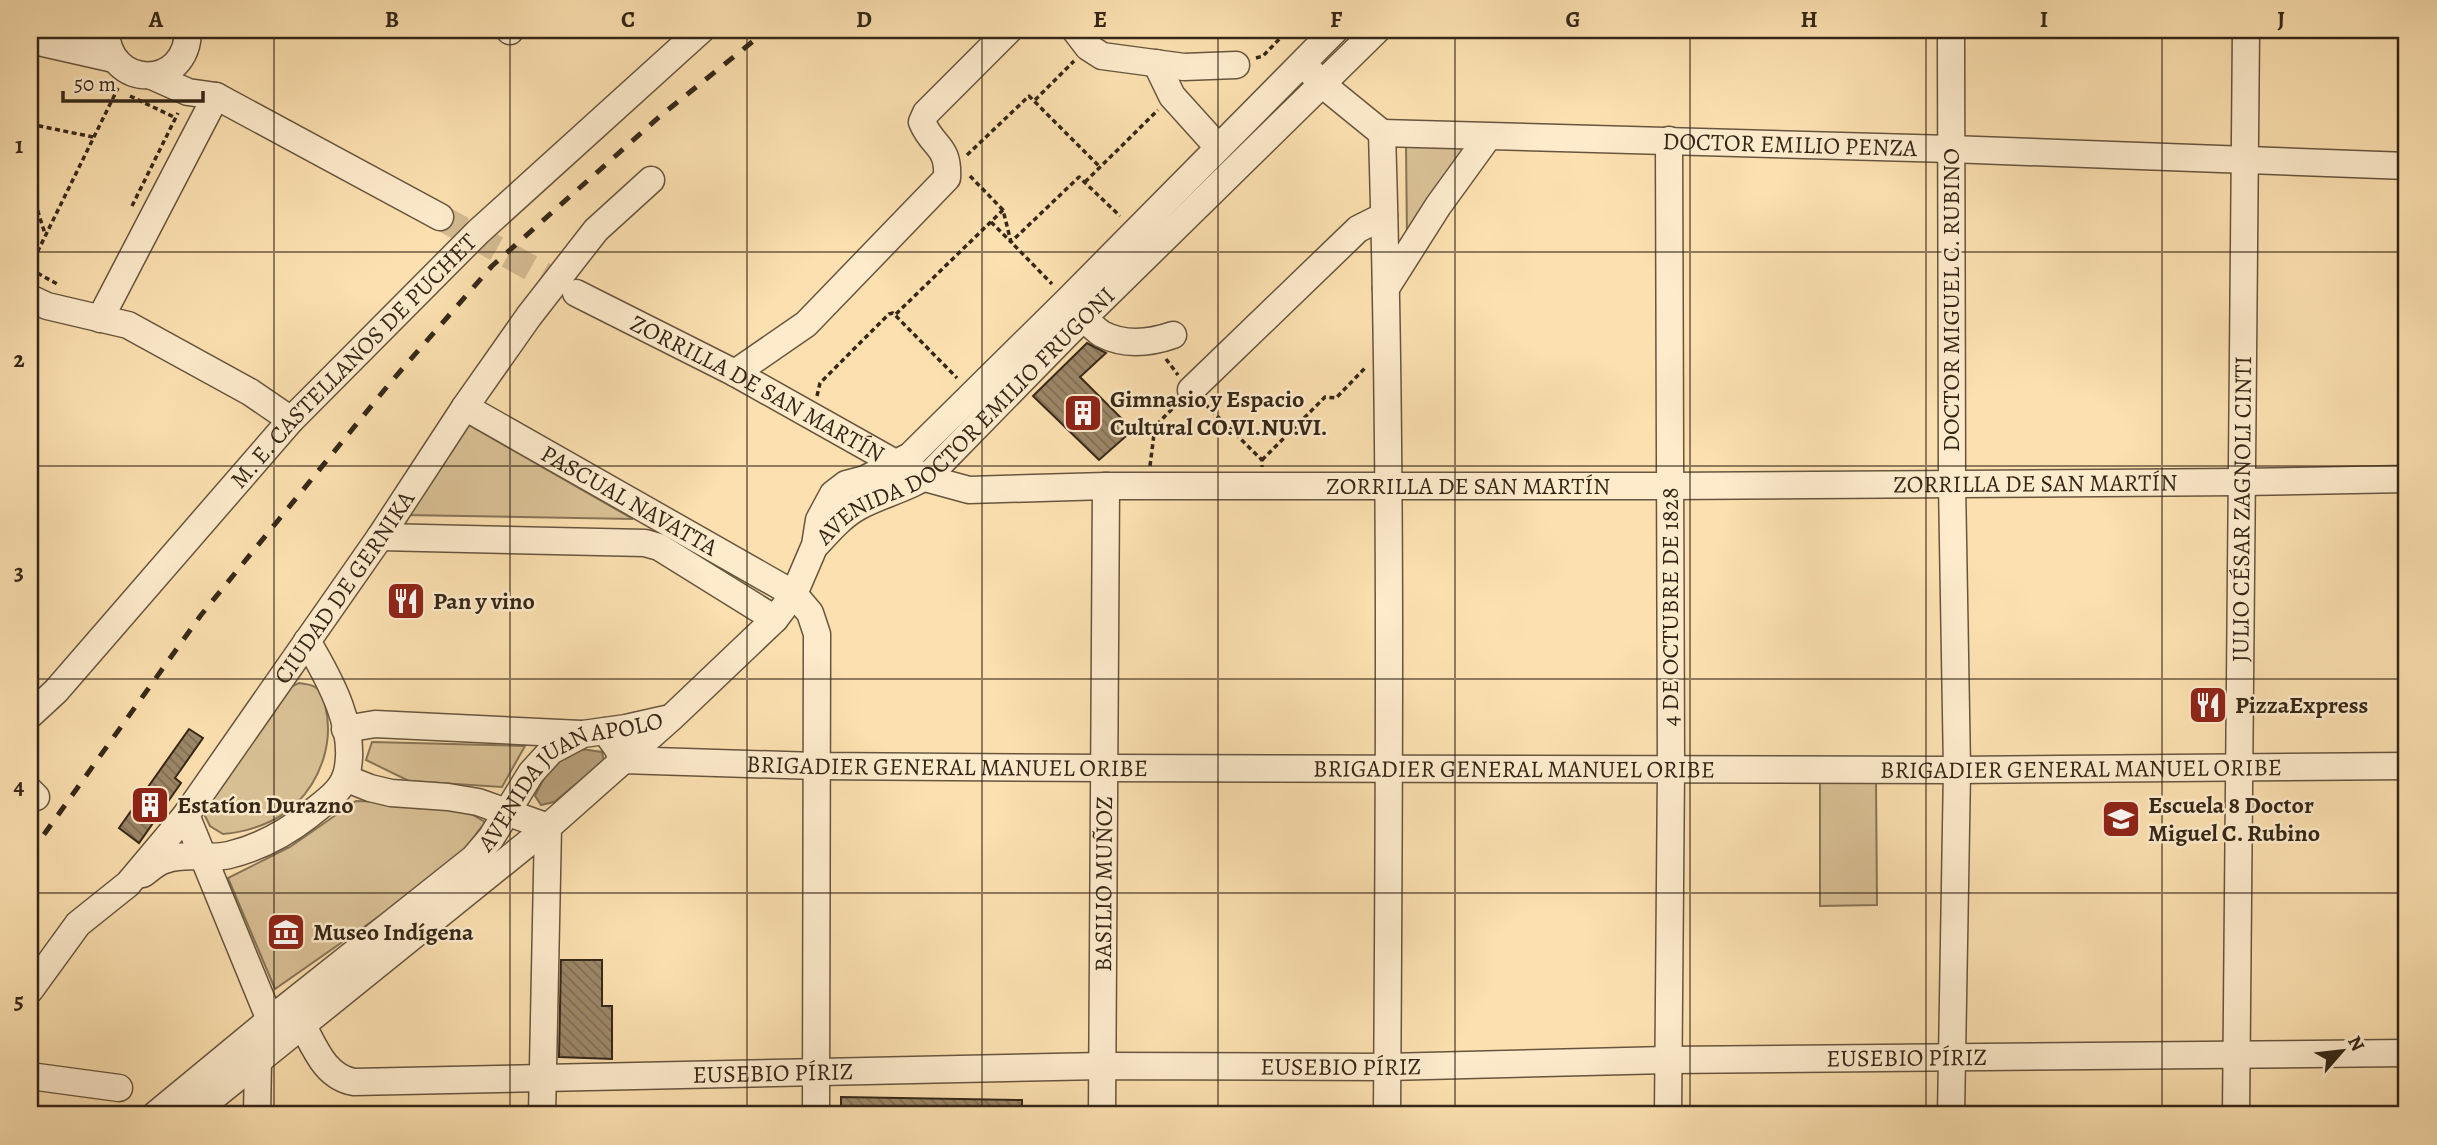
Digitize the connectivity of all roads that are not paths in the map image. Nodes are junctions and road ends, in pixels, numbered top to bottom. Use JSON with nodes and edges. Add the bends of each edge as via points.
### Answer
{"nodes":[{"id":1,"x":79,"y":30,"type":"edge"},
{"id":2,"x":701,"y":30,"type":"edge"},
{"id":3,"x":1009,"y":30,"type":"edge"},
{"id":4,"x":1335,"y":30,"type":"edge"},
{"id":5,"x":1377,"y":30,"type":"edge"},
{"id":6,"x":1951,"y":30,"type":"edge"},
{"id":7,"x":2246,"y":30,"type":"edge"},
{"id":8,"x":190,"y":38,"type":"edge"},
{"id":9,"x":1082,"y":38,"type":"edge"},
{"id":10,"x":30,"y":40,"type":"edge"},
{"id":11,"x":121,"y":60,"type":"edge"},
{"id":12,"x":1156,"y":63,"type":"junction"},
{"id":13,"x":1303,"y":63,"type":"junction"},
{"id":14,"x":1236,"y":65,"type":"road end"},
{"id":15,"x":1323,"y":85,"type":"junction"},
{"id":16,"x":216,"y":96,"type":"junction"},
{"id":17,"x":1382,"y":133,"type":"junction"},
{"id":18,"x":1488,"y":137,"type":"junction"},
{"id":19,"x":1669,"y":140,"type":"junction"},
{"id":20,"x":1218,"y":147,"type":"junction"},
{"id":21,"x":1950,"y":149,"type":"junction"},
{"id":22,"x":2244,"y":161,"type":"junction"},
{"id":23,"x":2407,"y":166,"type":"edge"},
{"id":24,"x":651,"y":180,"type":"dead end"},
{"id":25,"x":1384,"y":216,"type":"junction"},
{"id":26,"x":440,"y":217,"type":"tunnel mouth"},
{"id":27,"x":1386,"y":288,"type":"junction"},
{"id":28,"x":576,"y":293,"type":"tunnel mouth"},
{"id":29,"x":30,"y":298,"type":"edge"},
{"id":30,"x":1076,"y":309,"type":"junction"},
{"id":31,"x":100,"y":318,"type":"junction"},
{"id":32,"x":1173,"y":335,"type":"dead end"},
{"id":33,"x":735,"y":373,"type":"junction"},
{"id":34,"x":1191,"y":390,"type":"road end"},
{"id":35,"x":465,"y":407,"type":"junction"},
{"id":36,"x":291,"y":420,"type":"junction"},
{"id":37,"x":841,"y":432,"type":"junction"},
{"id":38,"x":897,"y":464,"type":"junction"},
{"id":39,"x":925,"y":478,"type":"junction"},
{"id":40,"x":2407,"y":479,"type":"edge"},
{"id":41,"x":852,"y":482,"type":"junction"},
{"id":42,"x":2241,"y":482,"type":"junction"},
{"id":43,"x":1952,"y":483,"type":"junction"},
{"id":44,"x":1106,"y":486,"type":"junction"},
{"id":45,"x":1387,"y":486,"type":"junction"},
{"id":46,"x":1669,"y":486,"type":"junction"},
{"id":47,"x":380,"y":537,"type":"junction"},
{"id":48,"x":815,"y":545,"type":"junction"},
{"id":49,"x":794,"y":594,"type":"junction"},
{"id":50,"x":775,"y":619,"type":"junction"},
{"id":51,"x":307,"y":641,"type":"junction"},
{"id":52,"x":30,"y":715,"type":"edge"},
{"id":53,"x":671,"y":718,"type":"junction"},
{"id":54,"x":345,"y":729,"type":"junction"},
{"id":55,"x":594,"y":733,"type":"junction"},
{"id":56,"x":622,"y":760,"type":"junction"},
{"id":57,"x":816,"y":765,"type":"junction"},
{"id":58,"x":2407,"y":765,"type":"edge"},
{"id":59,"x":2239,"y":766,"type":"junction"},
{"id":60,"x":1104,"y":768,"type":"junction"},
{"id":61,"x":1671,"y":768,"type":"junction"},
{"id":62,"x":1390,"y":769,"type":"junction"},
{"id":63,"x":1957,"y":770,"type":"junction"},
{"id":64,"x":345,"y":778,"type":"junction"},
{"id":65,"x":508,"y":812,"type":"junction"},
{"id":66,"x":186,"y":815,"type":"junction"},
{"id":67,"x":548,"y":827,"type":"junction"},
{"id":68,"x":202,"y":858,"type":"junction"},
{"id":69,"x":128,"y":884,"type":"junction"},
{"id":70,"x":30,"y":990,"type":"edge"},
{"id":71,"x":270,"y":1020,"type":"junction"},
{"id":72,"x":302,"y":1024,"type":"junction"},
{"id":73,"x":2236,"y":1053,"type":"junction"},
{"id":74,"x":2407,"y":1053,"type":"edge"},
{"id":75,"x":1951,"y":1057,"type":"junction"},
{"id":76,"x":258,"y":1060,"type":"junction"},
{"id":77,"x":1667,"y":1060,"type":"junction"},
{"id":78,"x":1102,"y":1066,"type":"junction"},
{"id":79,"x":1387,"y":1067,"type":"junction"},
{"id":80,"x":816,"y":1074,"type":"junction"},
{"id":81,"x":30,"y":1076,"type":"edge"},
{"id":82,"x":543,"y":1078,"type":"junction"},
{"id":83,"x":119,"y":1088,"type":"dead end"},
{"id":84,"x":155,"y":1115,"type":"edge"},
{"id":85,"x":191,"y":1115,"type":"edge"},
{"id":86,"x":257,"y":1115,"type":"edge"},
{"id":87,"x":542,"y":1115,"type":"edge"},
{"id":88,"x":816,"y":1115,"type":"edge"},
{"id":89,"x":1102,"y":1115,"type":"edge"},
{"id":90,"x":1387,"y":1115,"type":"edge"},
{"id":91,"x":1668,"y":1115,"type":"edge"},
{"id":92,"x":1951,"y":1115,"type":"edge"},
{"id":93,"x":2236,"y":1115,"type":"edge"}],
"edges":[{"from":1,"to":11,"type":"street"},
{"from":2,"to":36,"type":"street","name":"M. E. CASTELLANOS DE PUCHET","via":[[478,232]]},
{"from":3,"to":33,"type":"street","via":[[922,122],[926,133],[955,153],[947,178],[806,324]]},
{"from":4,"to":13,"type":"street","name":"AVENIDA DOCTOR EMILIO FRUGONI"},
{"from":5,"to":15,"type":"street","name":"AVENIDA DOCTOR EMILIO FRUGONI"},
{"from":6,"to":21,"type":"street","name":"DOCTOR MIGUEL C. RUBINO"},
{"from":7,"to":22,"type":"street","name":"JULIO CÉSAR ZAGNOLI CINTI"},
{"from":8,"to":11,"type":"street","via":[[171,68]]},
{"from":8,"to":16,"type":"street"},
{"from":9,"to":12,"type":"street","via":[[1102,56]]},
{"from":10,"to":11,"type":"street"},
{"from":11,"to":16,"type":"street","via":[[188,92]]},
{"from":12,"to":14,"type":"street"},
{"from":12,"to":20,"type":"street","via":[[1172,96]]},
{"from":13,"to":15,"type":"street"},
{"from":13,"to":20,"type":"street","name":"AVENIDA DOCTOR EMILIO FRUGONI"},
{"from":15,"to":17,"type":"street"},
{"from":15,"to":30,"type":"street","name":"AVENIDA DOCTOR EMILIO FRUGONI"},
{"from":16,"to":26,"type":"street"},
{"from":16,"to":31,"type":"street"},
{"from":17,"to":18,"type":"street","name":"DOCTOR EMILIO PENZA"},
{"from":17,"to":25,"type":"street"},
{"from":18,"to":19,"type":"street","name":"DOCTOR EMILIO PENZA"},
{"from":18,"to":27,"type":"street"},
{"from":19,"to":21,"type":"street","name":"DOCTOR EMILIO PENZA"},
{"from":19,"to":46,"type":"street","name":"4 DE OCTUBRE DE 1828"},
{"from":20,"to":30,"type":"street","name":"AVENIDA DOCTOR EMILIO FRUGONI","via":[[1135,232]]},
{"from":21,"to":22,"type":"street","name":"DOCTOR EMILIO PENZA"},
{"from":21,"to":43,"type":"street","name":"DOCTOR MIGUEL C. RUBINO"},
{"from":22,"to":23,"type":"street","name":"DOCTOR EMILIO PENZA"},
{"from":22,"to":42,"type":"street","name":"JULIO CÉSAR ZAGNOLI CINTI"},
{"from":24,"to":35,"type":"street","name":"CIUDAD DE GERNIKA","via":[[590,238]]},
{"from":25,"to":27,"type":"street"},
{"from":25,"to":34,"type":"street","via":[[1358,229]]},
{"from":27,"to":45,"type":"street"},
{"from":28,"to":33,"type":"street","name":"ZORRILLA DE SAN MARTÍN"},
{"from":29,"to":31,"type":"street"},
{"from":30,"to":32,"type":"street","via":[[1101,333],[1127,342]]},
{"from":30,"to":38,"type":"street","name":"AVENIDA DOCTOR EMILIO FRUGONI"},
{"from":30,"to":39,"type":"street","name":"AVENIDA DOCTOR EMILIO FRUGONI"},
{"from":31,"to":36,"type":"street","via":[[128,325]]},
{"from":33,"to":37,"type":"street","name":"ZORRILLA DE SAN MARTÍN"},
{"from":35,"to":47,"type":"street","name":"CIUDAD DE GERNIKA"},
{"from":35,"to":49,"type":"street","name":"PASCUAL NAVATTA"},
{"from":36,"to":52,"type":"street","name":"M. E. CASTELLANOS DE PUCHET","via":[[56,691]]},
{"from":37,"to":38,"type":"street","name":"ZORRILLA DE SAN MARTÍN"},
{"from":37,"to":41,"type":"street","via":[[856,454]]},
{"from":38,"to":39,"type":"street","name":"ZORRILLA DE SAN MARTÍN"},
{"from":38,"to":41,"type":"street","name":"AVENIDA DOCTOR EMILIO FRUGONI"},
{"from":39,"to":44,"type":"street","name":"ZORRILLA DE SAN MARTÍN","via":[[969,489]]},
{"from":39,"to":48,"type":"street","name":"AVENIDA DOCTOR EMILIO FRUGONI","via":[[860,506]]},
{"from":40,"to":42,"type":"street","name":"ZORRILLA DE SAN MARTÍN"},
{"from":41,"to":48,"type":"street","name":"AVENIDA DOCTOR EMILIO FRUGONI","via":[[833,494],[819,520]]},
{"from":42,"to":43,"type":"street","name":"ZORRILLA DE SAN MARTÍN"},
{"from":42,"to":59,"type":"street","name":"JULIO CÉSAR ZAGNOLI CINTI"},
{"from":43,"to":46,"type":"street","name":"ZORRILLA DE SAN MARTÍN"},
{"from":43,"to":63,"type":"street","name":"DOCTOR MIGUEL C. RUBINO"},
{"from":44,"to":45,"type":"street","name":"ZORRILLA DE SAN MARTÍN"},
{"from":44,"to":60,"type":"street","name":"BASILIO MUÑOZ"},
{"from":45,"to":46,"type":"street","name":"ZORRILLA DE SAN MARTÍN"},
{"from":45,"to":62,"type":"street"},
{"from":46,"to":61,"type":"street","name":"4 DE OCTUBRE DE 1828"},
{"from":47,"to":50,"type":"street","via":[[645,543],[659,547]]},
{"from":47,"to":51,"type":"street","name":"CIUDAD DE GERNIKA"},
{"from":48,"to":49,"type":"street"},
{"from":49,"to":50,"type":"street"},
{"from":49,"to":57,"type":"street","via":[[810,613],[817,634]]},
{"from":50,"to":53,"type":"street"},
{"from":51,"to":54,"type":"street"},
{"from":51,"to":66,"type":"street","name":"CIUDAD DE GERNIKA"},
{"from":53,"to":55,"type":"street","name":"AVENIDA JUAN APOLO"},
{"from":53,"to":56,"type":"street","name":"AVENIDA JUAN APOLO"},
{"from":54,"to":55,"type":"street","via":[[375,724]]},
{"from":54,"to":64,"type":"street"},
{"from":55,"to":56,"type":"street","via":[[618,749]]},
{"from":55,"to":65,"type":"street","name":"AVENIDA JUAN APOLO","via":[[551,751],[531,773]]},
{"from":56,"to":57,"type":"street","name":"BRIGADIER GENERAL MANUEL ORIBE"},
{"from":56,"to":67,"type":"street","name":"AVENIDA JUAN APOLO"},
{"from":57,"to":60,"type":"street","name":"BRIGADIER GENERAL MANUEL ORIBE"},
{"from":57,"to":80,"type":"street"},
{"from":58,"to":59,"type":"street","name":"BRIGADIER GENERAL MANUEL ORIBE"},
{"from":59,"to":63,"type":"street","name":"BRIGADIER GENERAL MANUEL ORIBE"},
{"from":59,"to":73,"type":"street","name":"JULIO CÉSAR ZAGNOLI CINTI"},
{"from":60,"to":62,"type":"street","name":"BRIGADIER GENERAL MANUEL ORIBE"},
{"from":60,"to":78,"type":"street","name":"BASILIO MUÑOZ"},
{"from":61,"to":62,"type":"street","name":"BRIGADIER GENERAL MANUEL ORIBE"},
{"from":61,"to":63,"type":"street","name":"BRIGADIER GENERAL MANUEL ORIBE"},
{"from":61,"to":77,"type":"street","name":"4 DE OCTUBRE DE 1828"},
{"from":62,"to":79,"type":"street"},
{"from":63,"to":75,"type":"street","name":"DOCTOR MIGUEL C. RUBINO"},
{"from":64,"to":65,"type":"street","via":[[370,788],[478,802]]},
{"from":64,"to":68,"type":"street","via":[[335,794],[294,827],[255,847]]},
{"from":65,"to":67,"type":"street"},
{"from":65,"to":71,"type":"street","name":"AVENIDA JUAN APOLO","via":[[474,858]]},
{"from":66,"to":68,"type":"street"},
{"from":66,"to":69,"type":"street","name":"CIUDAD DE GERNIKA"},
{"from":67,"to":72,"type":"street","name":"AVENIDA JUAN APOLO"},
{"from":67,"to":82,"type":"street"},
{"from":68,"to":69,"type":"street","via":[[165,860]]},
{"from":68,"to":71,"type":"street"},
{"from":69,"to":70,"type":"street","name":"CIUDAD DE GERNIKA","via":[[78,924]]},
{"from":71,"to":84,"type":"street","name":"AVENIDA JUAN APOLO"},
{"from":72,"to":76,"type":"street","name":"AVENIDA JUAN APOLO"},
{"from":72,"to":82,"type":"street","name":"EUSEBIO PÍRIZ","via":[[323,1062],[340,1079]]},
{"from":73,"to":74,"type":"street","name":"EUSEBIO PÍRIZ"},
{"from":73,"to":75,"type":"street","name":"EUSEBIO PÍRIZ"},
{"from":73,"to":93,"type":"street","name":"JULIO CÉSAR ZAGNOLI CINTI"},
{"from":75,"to":77,"type":"street","name":"EUSEBIO PÍRIZ"},
{"from":75,"to":92,"type":"street","name":"DOCTOR MIGUEL C. RUBINO"},
{"from":76,"to":85,"type":"street","name":"AVENIDA JUAN APOLO"},
{"from":76,"to":86,"type":"street"},
{"from":77,"to":79,"type":"street","name":"EUSEBIO PÍRIZ"},
{"from":77,"to":91,"type":"street","name":"4 DE OCTUBRE DE 1828"},
{"from":78,"to":79,"type":"street","name":"EUSEBIO PÍRIZ"},
{"from":78,"to":80,"type":"street","name":"EUSEBIO PÍRIZ"},
{"from":78,"to":89,"type":"street","name":"BASILIO MUÑOZ"},
{"from":79,"to":90,"type":"street"},
{"from":80,"to":82,"type":"street","name":"EUSEBIO PÍRIZ"},
{"from":80,"to":88,"type":"street"},
{"from":81,"to":83,"type":"street"},
{"from":82,"to":87,"type":"street"}]}
